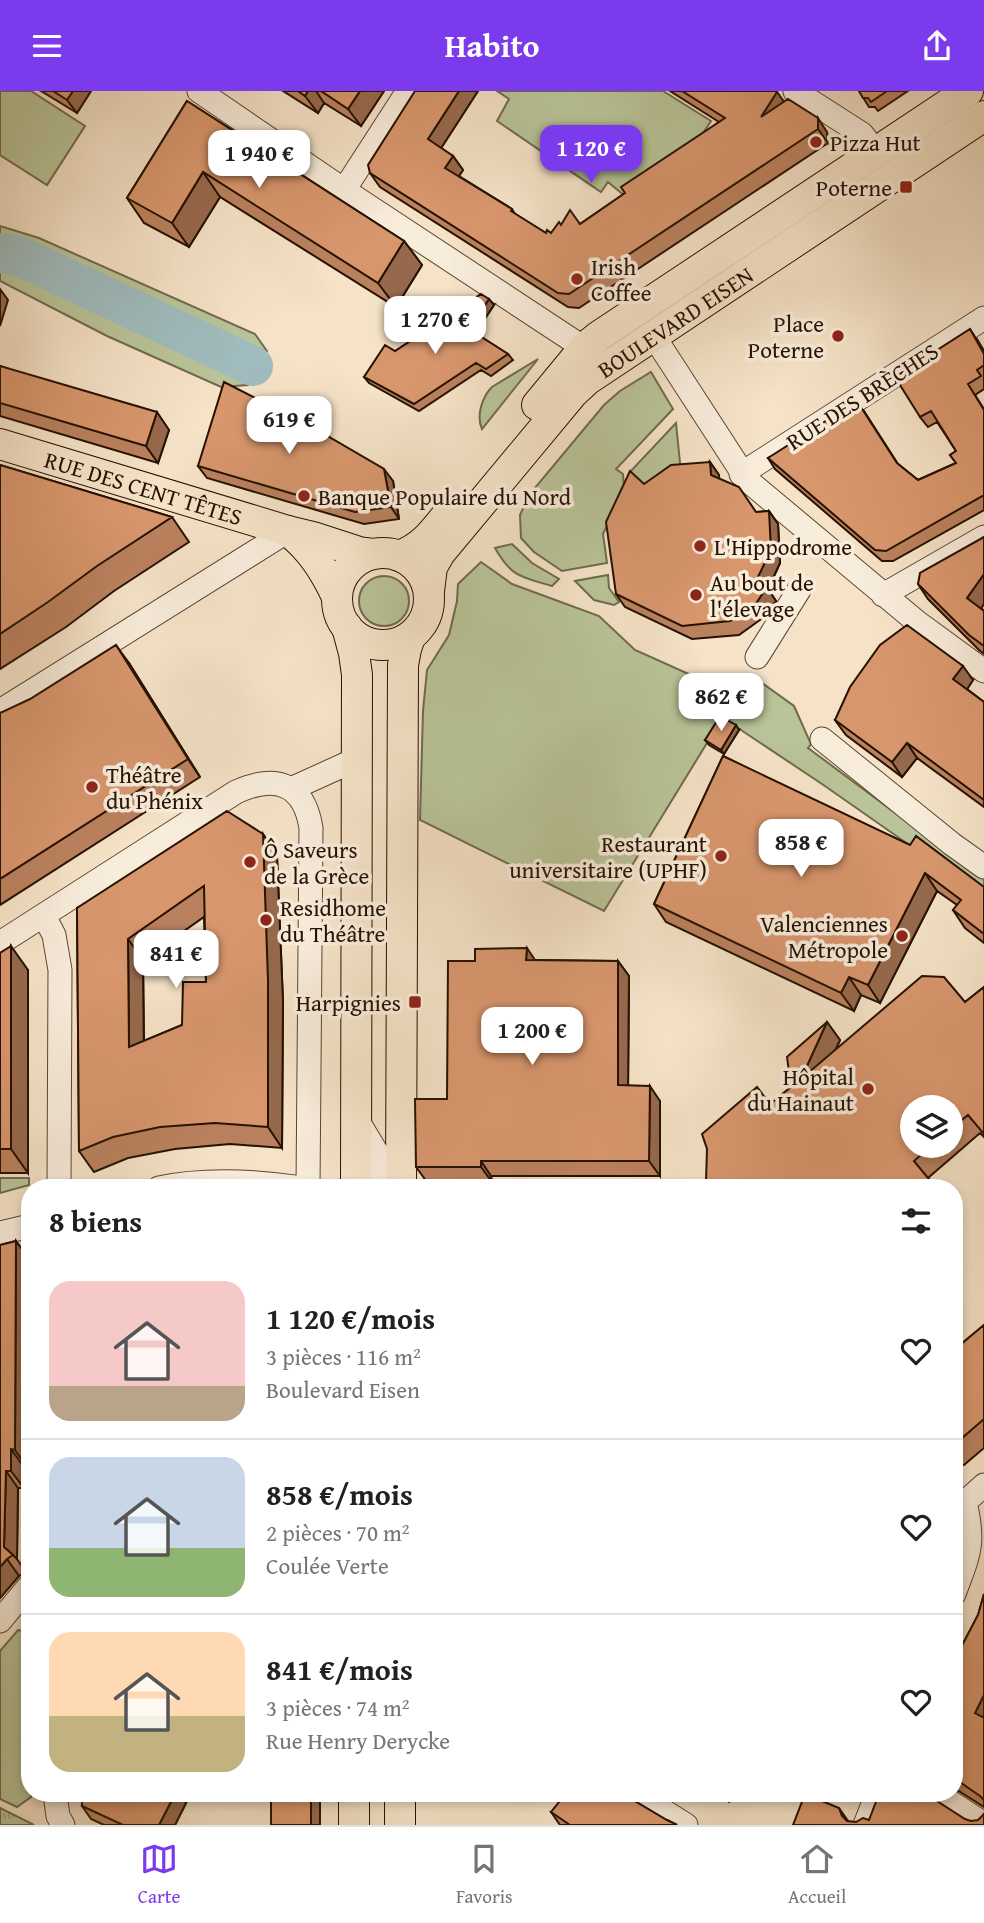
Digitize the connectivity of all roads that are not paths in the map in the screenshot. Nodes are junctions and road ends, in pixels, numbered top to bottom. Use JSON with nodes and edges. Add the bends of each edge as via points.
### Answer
{"nodes":[{"id":1,"x":199,"y":91,"type":"edge"},
{"id":2,"x":408,"y":91,"type":"edge"},
{"id":3,"x":795,"y":91,"type":"edge"},
{"id":4,"x":968,"y":91,"type":"edge"},
{"id":5,"x":984,"y":116,"type":"edge"},
{"id":6,"x":876,"y":152,"type":"junction"},
{"id":7,"x":344,"y":190,"type":"junction"},
{"id":8,"x":984,"y":318,"type":"edge"},
{"id":9,"x":653,"y":335,"type":"junction"},
{"id":10,"x":584,"y":348,"type":"junction"},
{"id":11,"x":0,"y":444,"type":"edge"},
{"id":12,"x":741,"y":474,"type":"junction"},
{"id":13,"x":288,"y":531,"type":"junction"},
{"id":14,"x":984,"y":537,"type":"edge"},
{"id":15,"x":386,"y":555,"type":"junction"},
{"id":16,"x":799,"y":590,"type":"dead end"},
{"id":17,"x":429,"y":591,"type":"junction"},
{"id":18,"x":883,"y":595,"type":"junction"},
{"id":19,"x":337,"y":597,"type":"junction"},
{"id":20,"x":347,"y":627,"type":"junction"},
{"id":21,"x":410,"y":637,"type":"junction"},
{"id":22,"x":757,"y":657,"type":"dead end"},
{"id":23,"x":984,"y":671,"type":"edge"},
{"id":24,"x":0,"y":711,"type":"edge"},
{"id":25,"x":822,"y":739,"type":"dead end"},
{"id":26,"x":357,"y":759,"type":"junction"},
{"id":27,"x":291,"y":789,"type":"junction"},
{"id":28,"x":984,"y":867,"type":"edge"},
{"id":29,"x":44,"y":916,"type":"junction"},
{"id":30,"x":0,"y":943,"type":"edge"},
{"id":31,"x":356,"y":1118,"type":"junction"},
{"id":32,"x":59,"y":1179,"type":"edge"},
{"id":33,"x":305,"y":1179,"type":"edge"},
{"id":34,"x":356,"y":1179,"type":"edge"},
{"id":35,"x":377,"y":1179,"type":"edge"},
{"id":36,"x":401,"y":1179,"type":"edge"},
{"id":37,"x":21,"y":1228,"type":"edge"},
{"id":38,"x":0,"y":1233,"type":"edge"},
{"id":39,"x":984,"y":1485,"type":"edge"},
{"id":40,"x":963,"y":1497,"type":"edge"},
{"id":41,"x":963,"y":1508,"type":"edge"},
{"id":42,"x":963,"y":1568,"type":"edge"},
{"id":43,"x":21,"y":1596,"type":"edge"},
{"id":44,"x":0,"y":1621,"type":"edge"},
{"id":45,"x":56,"y":1802,"type":"edge"},
{"id":46,"x":355,"y":1802,"type":"edge"},
{"id":47,"x":400,"y":1802,"type":"edge"},
{"id":48,"x":649,"y":1802,"type":"edge"},
{"id":49,"x":874,"y":1802,"type":"edge"},
{"id":50,"x":950,"y":1802,"type":"edge"},
{"id":51,"x":984,"y":1824,"type":"edge"},
{"id":52,"x":63,"y":1825,"type":"edge"},
{"id":53,"x":354,"y":1825,"type":"edge"},
{"id":54,"x":400,"y":1825,"type":"edge"},
{"id":55,"x":686,"y":1825,"type":"edge"},
{"id":56,"x":865,"y":1825,"type":"edge"}],
"edges":[{"from":1,"to":7,"type":"street"},
{"from":2,"to":7,"type":"street"},
{"from":3,"to":6,"type":"street","via":[[862,134]]},
{"from":4,"to":6,"type":"main road","name":"BOULEVARD EISEN"},
{"from":5,"to":9,"type":"main road","name":"BOULEVARD EISEN"},
{"from":6,"to":10,"type":"main road","name":"BOULEVARD EISEN"},
{"from":7,"to":10,"type":"street"},
{"from":8,"to":12,"type":"street","name":"RUE DES BRÈCHES"},
{"from":9,"to":12,"type":"street"},
{"from":9,"to":17,"type":"main road","name":"BOULEVARD EISEN","via":[[573,393],[440,553],[432,568]]},
{"from":10,"to":15,"type":"main road","name":"BOULEVARD EISEN","via":[[427,539],[413,550]]},
{"from":11,"to":13,"type":"main road","name":"RUE DES CENT TÊTES"},
{"from":12,"to":18,"type":"street"},
{"from":13,"to":15,"type":"main road","name":"RUE DES CENT TÊTES","via":[[359,552]]},
{"from":13,"to":19,"type":"main road","name":"RUE DES CENT TÊTES","via":[[315,558]]},
{"from":13,"to":24,"type":"street"},
{"from":14,"to":18,"type":"street"},
{"from":15,"to":17,"type":"main road","via":[[407,559],[423,574]]},
{"from":15,"to":19,"type":"main road","via":[[358,561],[348,569]]},
{"from":16,"to":22,"type":"street"},
{"from":17,"to":21,"type":"main road","via":[[426,617]]},
{"from":18,"to":23,"type":"street"},
{"from":19,"to":20,"type":"main road"},
{"from":20,"to":21,"type":"main road","via":[[376,645],[394,645]]},
{"from":20,"to":26,"type":"main road","via":[[357,675]]},
{"from":21,"to":36,"type":"main road","via":[[403,675]]},
{"from":25,"to":28,"type":"street"},
{"from":26,"to":27,"type":"street"},
{"from":26,"to":31,"type":"main road"},
{"from":27,"to":29,"type":"street","via":[[266,782],[236,792]]},
{"from":27,"to":33,"type":"street","via":[[304,803],[311,828]]},
{"from":29,"to":30,"type":"street"},
{"from":29,"to":32,"type":"street","via":[[54,935],[60,970]]},
{"from":31,"to":34,"type":"main road"},
{"from":31,"to":35,"type":"street","via":[[377,1153]]},
{"from":37,"to":38,"type":"street"},
{"from":39,"to":40,"type":"street"},
{"from":41,"to":42,"type":"street","via":[[971,1526],[971,1544]]},
{"from":43,"to":44,"type":"street"},
{"from":45,"to":52,"type":"street"},
{"from":46,"to":53,"type":"main road"},
{"from":47,"to":54,"type":"main road"},
{"from":48,"to":55,"type":"street"},
{"from":49,"to":56,"type":"street"},
{"from":50,"to":51,"type":"street"}]}
